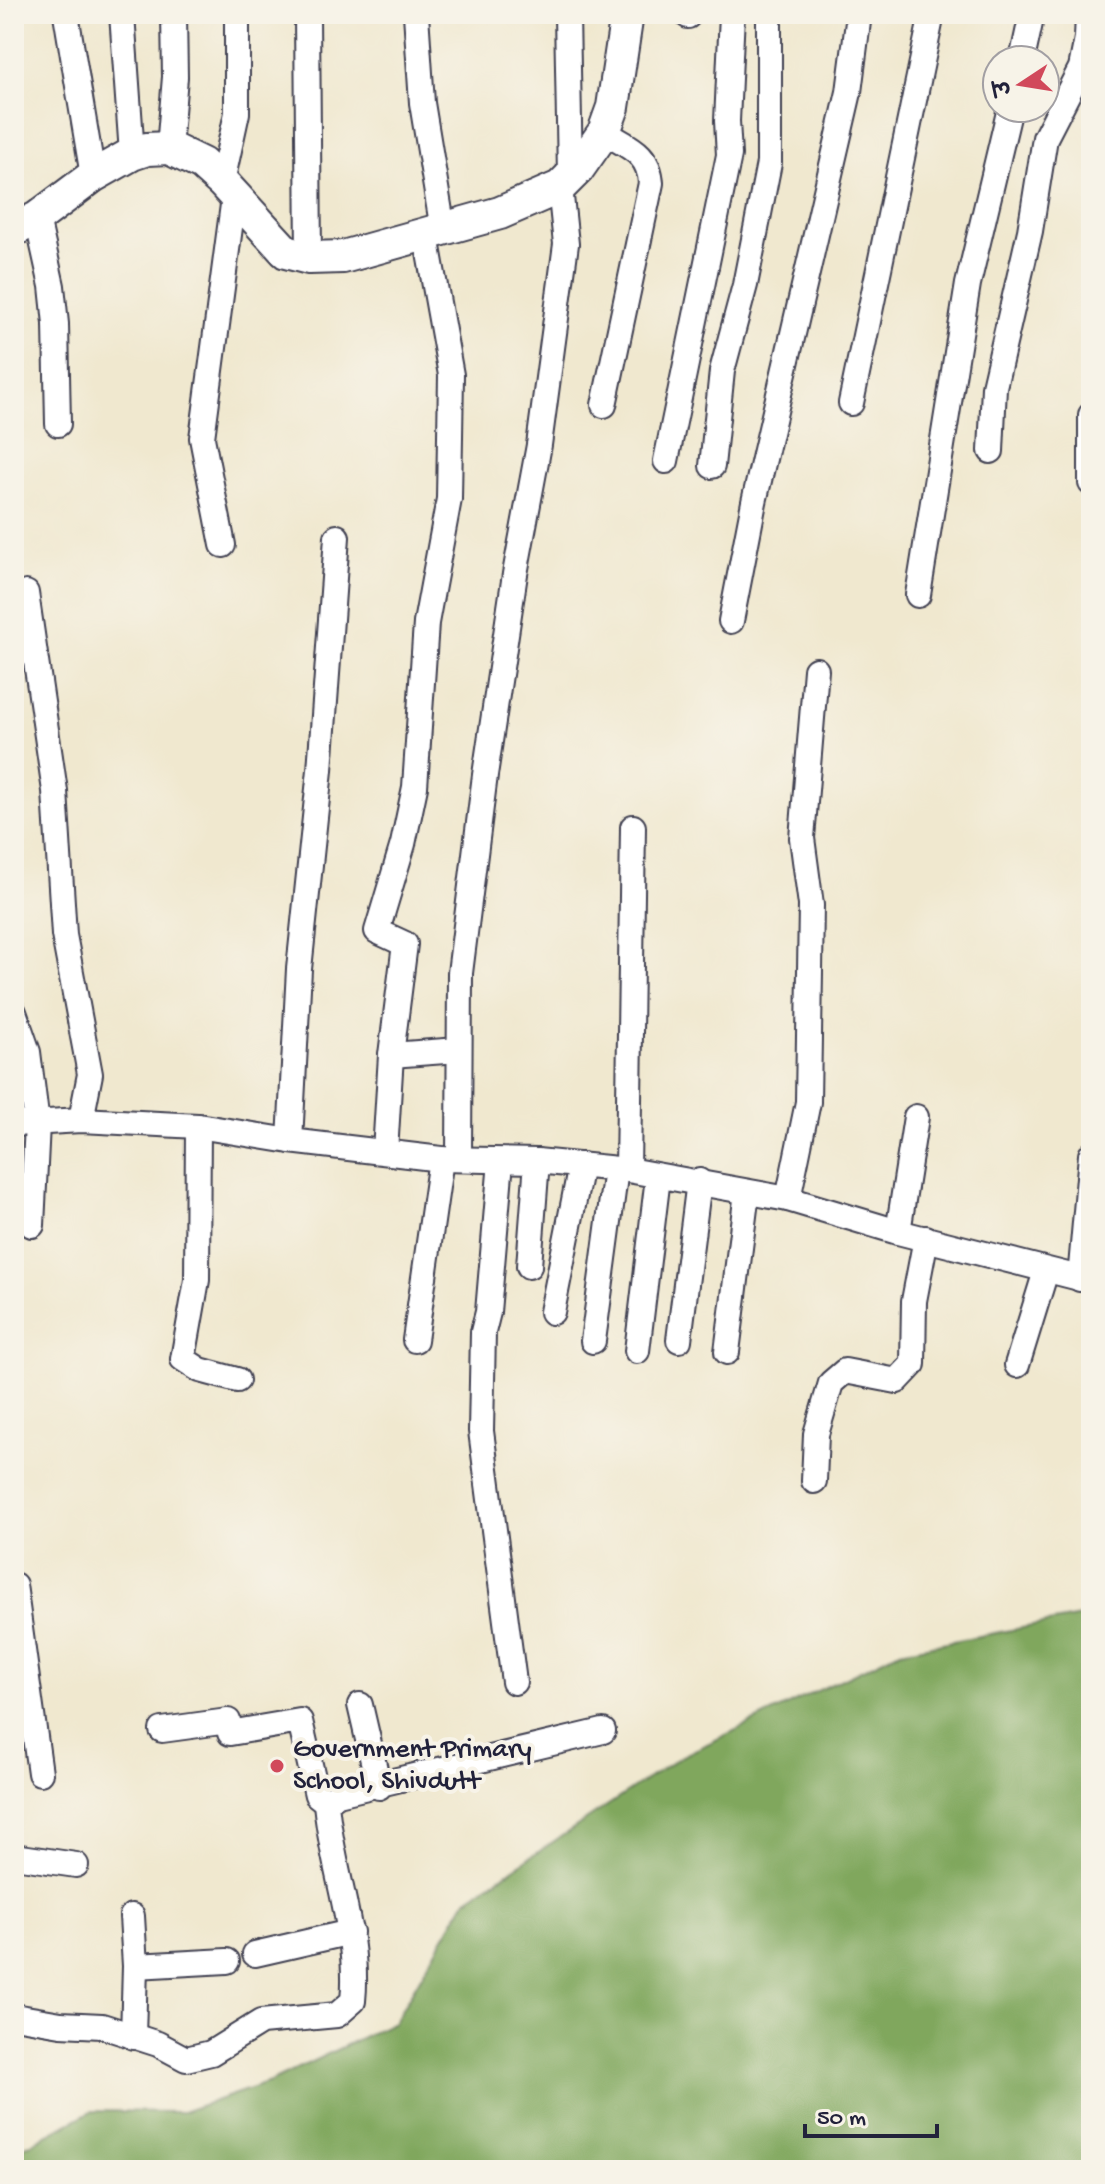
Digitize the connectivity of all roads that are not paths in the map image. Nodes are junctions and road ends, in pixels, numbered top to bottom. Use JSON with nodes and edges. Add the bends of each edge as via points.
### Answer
{"nodes":[{"id":1,"x":66,"y":14,"type":"edge"},
{"id":2,"x":122,"y":14,"type":"edge"},
{"id":3,"x":174,"y":14,"type":"edge"},
{"id":4,"x":237,"y":14,"type":"edge"},
{"id":5,"x":307,"y":14,"type":"edge"},
{"id":6,"x":416,"y":14,"type":"edge"},
{"id":7,"x":567,"y":14,"type":"edge"},
{"id":8,"x":627,"y":14,"type":"edge"},
{"id":9,"x":732,"y":14,"type":"edge"},
{"id":10,"x":769,"y":14,"type":"edge"},
{"id":11,"x":859,"y":14,"type":"edge"},
{"id":12,"x":932,"y":14,"type":"edge"},
{"id":13,"x":1032,"y":14,"type":"edge"},
{"id":14,"x":1088,"y":14,"type":"edge"},
{"id":15,"x":1025,"y":44,"type":"edge"},
{"id":16,"x":1006,"y":124,"type":"edge"},
{"id":17,"x":604,"y":132,"type":"junction"},
{"id":18,"x":169,"y":148,"type":"junction"},
{"id":19,"x":132,"y":154,"type":"junction"},
{"id":20,"x":93,"y":176,"type":"junction"},
{"id":21,"x":565,"y":182,"type":"junction"},
{"id":22,"x":228,"y":189,"type":"junction"},
{"id":23,"x":25,"y":224,"type":"edge"},
{"id":24,"x":435,"y":233,"type":"junction"},
{"id":25,"x":309,"y":258,"type":"junction"},
{"id":26,"x":851,"y":403,"type":"dead end"},
{"id":27,"x":604,"y":405,"type":"dead end"},
{"id":28,"x":1091,"y":415,"type":"edge"},
{"id":29,"x":58,"y":424,"type":"dead end"},
{"id":30,"x":991,"y":451,"type":"dead end"},
{"id":31,"x":666,"y":461,"type":"dead end"},
{"id":32,"x":712,"y":466,"type":"dead end"},
{"id":33,"x":1091,"y":483,"type":"edge"},
{"id":34,"x":337,"y":537,"type":"dead end"},
{"id":35,"x":223,"y":545,"type":"dead end"},
{"id":36,"x":26,"y":593,"type":"dead end"},
{"id":37,"x":918,"y":595,"type":"dead end"},
{"id":38,"x":731,"y":621,"type":"dead end"},
{"id":39,"x":816,"y":670,"type":"dead end"},
{"id":40,"x":633,"y":827,"type":"dead end"},
{"id":41,"x":14,"y":1012,"type":"edge"},
{"id":42,"x":459,"y":1050,"type":"junction"},
{"id":43,"x":391,"y":1055,"type":"junction"},
{"id":44,"x":916,"y":1117,"type":"dead end"},
{"id":45,"x":81,"y":1120,"type":"junction"},
{"id":46,"x":26,"y":1124,"type":"edge"},
{"id":47,"x":198,"y":1126,"type":"junction"},
{"id":48,"x":290,"y":1141,"type":"junction"},
{"id":49,"x":385,"y":1152,"type":"junction"},
{"id":50,"x":1091,"y":1155,"type":"edge"},
{"id":51,"x":450,"y":1158,"type":"junction"},
{"id":52,"x":501,"y":1161,"type":"junction"},
{"id":53,"x":537,"y":1161,"type":"junction"},
{"id":54,"x":581,"y":1165,"type":"junction"},
{"id":55,"x":622,"y":1169,"type":"junction"},
{"id":56,"x":658,"y":1177,"type":"junction"},
{"id":57,"x":699,"y":1181,"type":"junction"},
{"id":58,"x":747,"y":1192,"type":"junction"},
{"id":59,"x":788,"y":1199,"type":"junction"},
{"id":60,"x":32,"y":1225,"type":"dead end"},
{"id":61,"x":898,"y":1232,"type":"junction"},
{"id":62,"x":926,"y":1238,"type":"junction"},
{"id":63,"x":529,"y":1266,"type":"dead end"},
{"id":64,"x":1046,"y":1271,"type":"junction"},
{"id":65,"x":1086,"y":1280,"type":"edge"},
{"id":66,"x":552,"y":1312,"type":"dead end"},
{"id":67,"x":415,"y":1340,"type":"dead end"},
{"id":68,"x":679,"y":1340,"type":"dead end"},
{"id":69,"x":593,"y":1341,"type":"dead end"},
{"id":70,"x":637,"y":1351,"type":"dead end"},
{"id":71,"x":727,"y":1352,"type":"dead end"},
{"id":72,"x":1017,"y":1365,"type":"dead end"},
{"id":73,"x":237,"y":1380,"type":"dead end"},
{"id":74,"x":814,"y":1481,"type":"dead end"},
{"id":75,"x":14,"y":1585,"type":"edge"},
{"id":76,"x":514,"y":1682,"type":"dead end"},
{"id":77,"x":360,"y":1705,"type":"dead end"},
{"id":78,"x":162,"y":1730,"type":"dead end"},
{"id":79,"x":603,"y":1731,"type":"dead end"},
{"id":80,"x":40,"y":1773,"type":"dead end"},
{"id":81,"x":379,"y":1787,"type":"junction"},
{"id":82,"x":326,"y":1802,"type":"junction"},
{"id":83,"x":14,"y":1856,"type":"edge"},
{"id":84,"x":76,"y":1865,"type":"dead end"},
{"id":85,"x":132,"y":1916,"type":"dead end"},
{"id":86,"x":351,"y":1932,"type":"junction"},
{"id":87,"x":255,"y":1954,"type":"dead end"},
{"id":88,"x":227,"y":1961,"type":"dead end"},
{"id":89,"x":135,"y":1966,"type":"junction"},
{"id":90,"x":14,"y":2016,"type":"edge"},
{"id":91,"x":133,"y":2037,"type":"junction"}],
"edges":[{"from":1,"to":20,"type":"street"},
{"from":2,"to":19,"type":"street"},
{"from":3,"to":18,"type":"street"},
{"from":4,"to":22,"type":"street","via":[[237,113]]},
{"from":5,"to":25,"type":"street"},
{"from":6,"to":24,"type":"street"},
{"from":7,"to":21,"type":"street"},
{"from":8,"to":17,"type":"main road","via":[[613,107]]},
{"from":9,"to":31,"type":"street","via":[[729,155]]},
{"from":10,"to":32,"type":"street","via":[[769,163],[722,371]]},
{"from":11,"to":38,"type":"street","via":[[849,92]]},
{"from":12,"to":26,"type":"street"},
{"from":13,"to":15,"type":"street"},
{"from":14,"to":30,"type":"street","via":[[1081,68],[1045,138],[994,387]]},
{"from":16,"to":37,"type":"street","via":[[968,284]]},
{"from":17,"to":21,"type":"main road"},
{"from":17,"to":27,"type":"street","via":[[643,157],[651,183]]},
{"from":18,"to":19,"type":"main road"},
{"from":18,"to":22,"type":"main road","via":[[202,164]]},
{"from":19,"to":20,"type":"main road"},
{"from":20,"to":23,"type":"main road"},
{"from":21,"to":24,"type":"main road","via":[[500,213]]},
{"from":21,"to":42,"type":"street","via":[[566,244],[485,775],[460,973]]},
{"from":22,"to":25,"type":"main road","via":[[286,252]]},
{"from":22,"to":35,"type":"street","via":[[202,438]]},
{"from":23,"to":29,"type":"street","via":[[52,286]]},
{"from":24,"to":25,"type":"main road","via":[[343,257]]},
{"from":24,"to":43,"type":"street","via":[[449,356],[450,477],[426,623],[415,787],[377,931],[405,944]]},
{"from":28,"to":33,"type":"street"},
{"from":34,"to":48,"type":"street","via":[[299,969]]},
{"from":36,"to":45,"type":"street","via":[[55,791],[64,935],[90,1074]]},
{"from":39,"to":59,"type":"street","via":[[802,838],[811,905],[808,1102]]},
{"from":40,"to":55,"type":"street"},
{"from":41,"to":46,"type":"street","via":[[28,1052]]},
{"from":42,"to":43,"type":"street"},
{"from":42,"to":51,"type":"street"},
{"from":43,"to":49,"type":"street"},
{"from":44,"to":61,"type":"street"},
{"from":45,"to":46,"type":"street"},
{"from":45,"to":47,"type":"street"},
{"from":46,"to":60,"type":"street"},
{"from":47,"to":48,"type":"street"},
{"from":47,"to":73,"type":"street","via":[[197,1280],[183,1359],[200,1370]]},
{"from":48,"to":49,"type":"street"},
{"from":49,"to":51,"type":"street"},
{"from":50,"to":65,"type":"street"},
{"from":51,"to":52,"type":"street"},
{"from":51,"to":67,"type":"street"},
{"from":52,"to":53,"type":"street"},
{"from":52,"to":76,"type":"street","via":[[483,1332],[481,1431]]},
{"from":53,"to":54,"type":"street"},
{"from":53,"to":63,"type":"street"},
{"from":54,"to":55,"type":"street"},
{"from":54,"to":66,"type":"street"},
{"from":55,"to":56,"type":"street"},
{"from":55,"to":69,"type":"street"},
{"from":56,"to":57,"type":"street"},
{"from":56,"to":70,"type":"street"},
{"from":57,"to":58,"type":"street"},
{"from":57,"to":68,"type":"street"},
{"from":58,"to":59,"type":"street"},
{"from":58,"to":71,"type":"street"},
{"from":59,"to":61,"type":"street"},
{"from":61,"to":62,"type":"street"},
{"from":62,"to":64,"type":"street"},
{"from":62,"to":74,"type":"street","via":[[914,1301],[913,1364],[897,1381],[845,1371],[831,1383],[816,1434]]},
{"from":64,"to":65,"type":"street"},
{"from":64,"to":72,"type":"street"},
{"from":75,"to":80,"type":"street"},
{"from":77,"to":81,"type":"street"},
{"from":78,"to":82,"type":"street","via":[[228,1721],[230,1733],[300,1721],[317,1795]]},
{"from":79,"to":81,"type":"street"},
{"from":81,"to":82,"type":"street","via":[[338,1794]]},
{"from":82,"to":86,"type":"street"},
{"from":83,"to":84,"type":"street"},
{"from":85,"to":89,"type":"street"},
{"from":86,"to":87,"type":"street"},
{"from":86,"to":91,"type":"street","via":[[353,2001],[337,2015],[261,2022],[198,2058],[186,2059]]},
{"from":88,"to":89,"type":"street"},
{"from":89,"to":91,"type":"street"},
{"from":90,"to":91,"type":"street","via":[[102,2026]]}]}
